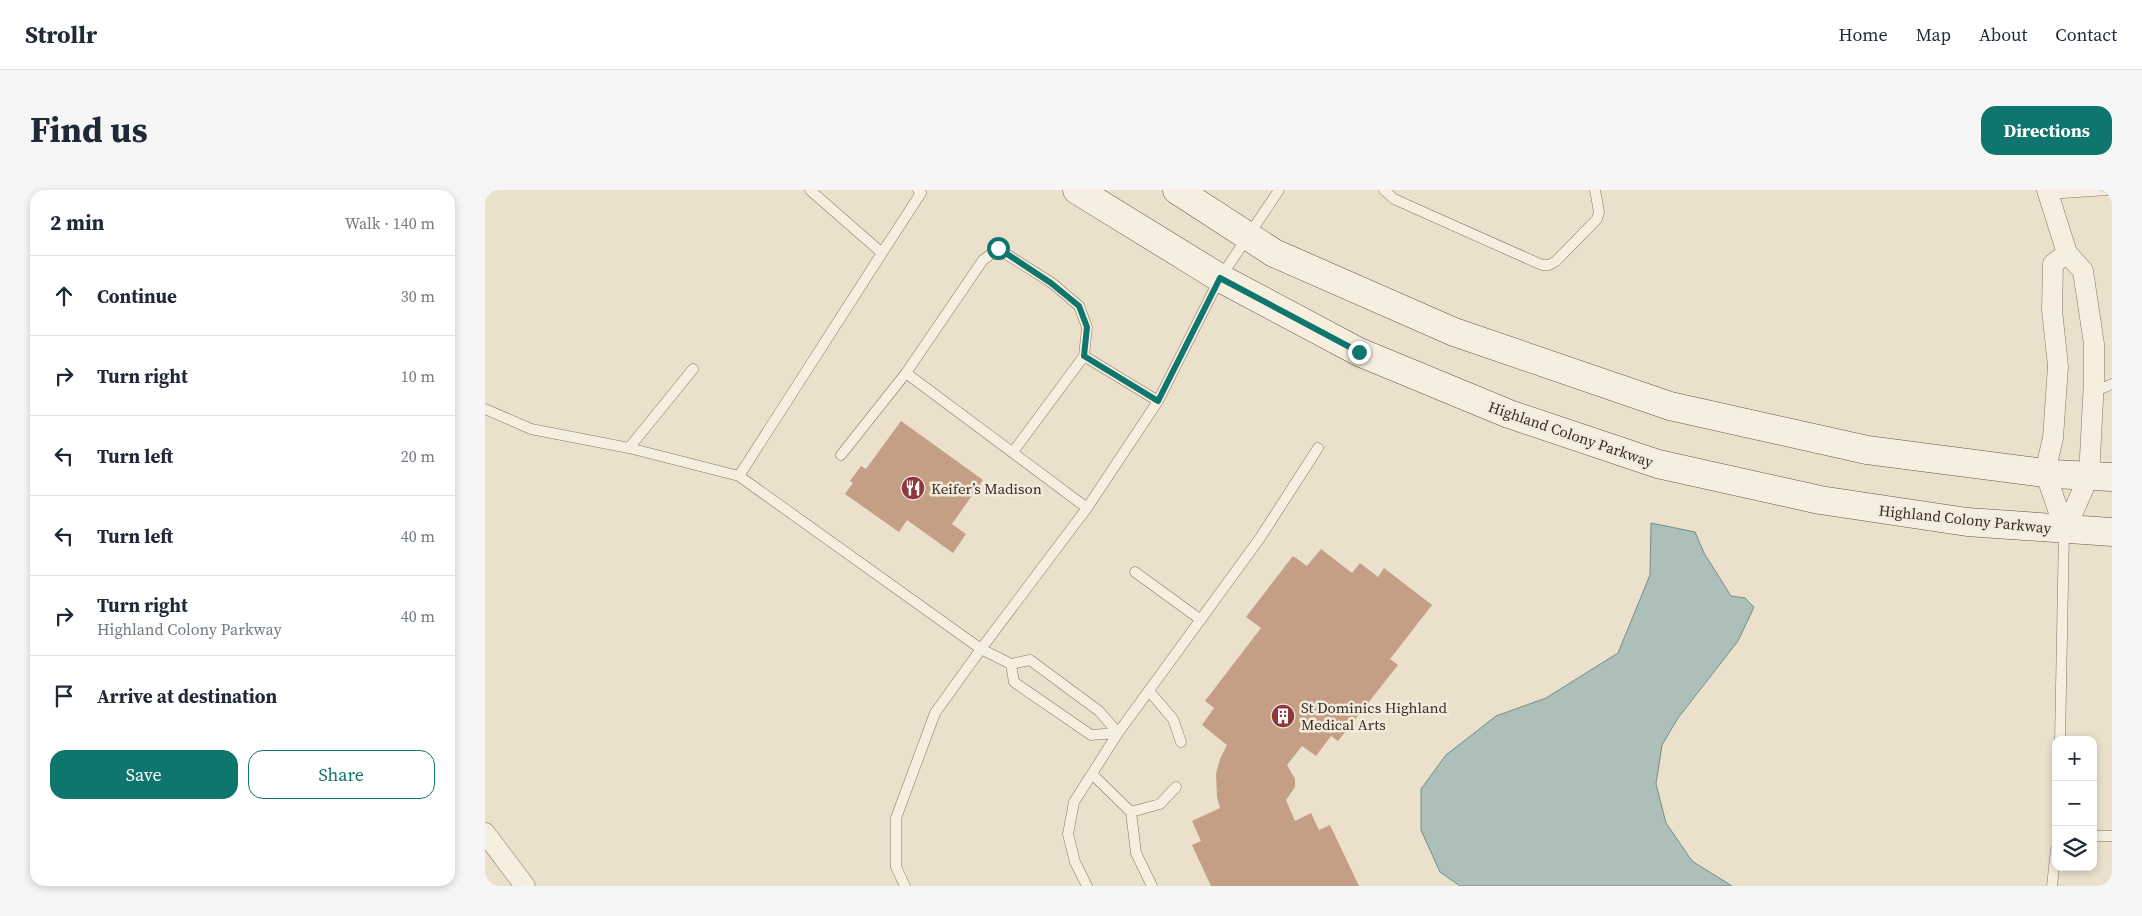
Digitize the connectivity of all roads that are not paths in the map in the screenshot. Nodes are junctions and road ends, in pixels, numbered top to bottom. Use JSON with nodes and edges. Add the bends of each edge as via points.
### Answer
{"nodes":[{"id":1,"x":810,"y":190,"type":"edge"},
{"id":2,"x":918,"y":190,"type":"edge"},
{"id":3,"x":1077,"y":190,"type":"edge"},
{"id":4,"x":1177,"y":190,"type":"edge"},
{"id":5,"x":1279,"y":190,"type":"edge"},
{"id":6,"x":1385,"y":190,"type":"edge"},
{"id":7,"x":1595,"y":190,"type":"edge"},
{"id":8,"x":2109,"y":190,"type":"edge"},
{"id":9,"x":2047,"y":192,"type":"edge"},
{"id":10,"x":1248,"y":237,"type":"junction"},
{"id":11,"x":882,"y":253,"type":"junction"},
{"id":12,"x":2067,"y":253,"type":"junction"},
{"id":13,"x":1220,"y":278,"type":"junction"},
{"id":14,"x":1084,"y":356,"type":"junction"},
{"id":15,"x":693,"y":369,"type":"dead end"},
{"id":16,"x":906,"y":373,"type":"junction"},
{"id":17,"x":2112,"y":384,"type":"edge"},
{"id":18,"x":2093,"y":392,"type":"junction"},
{"id":19,"x":1158,"y":401,"type":"junction"},
{"id":20,"x":485,"y":409,"type":"edge"},
{"id":21,"x":629,"y":448,"type":"junction"},
{"id":22,"x":1318,"y":448,"type":"dead end"},
{"id":23,"x":1013,"y":452,"type":"junction"},
{"id":24,"x":841,"y":455,"type":"dead end"},
{"id":25,"x":2045,"y":472,"type":"junction"},
{"id":26,"x":739,"y":476,"type":"junction"},
{"id":27,"x":2101,"y":477,"type":"edge"},
{"id":28,"x":1087,"y":508,"type":"junction"},
{"id":29,"x":2065,"y":530,"type":"junction"},
{"id":30,"x":2112,"y":532,"type":"edge"},
{"id":31,"x":1135,"y":572,"type":"dead end"},
{"id":32,"x":1201,"y":620,"type":"junction"},
{"id":33,"x":981,"y":649,"type":"junction"},
{"id":34,"x":1011,"y":664,"type":"junction"},
{"id":35,"x":1149,"y":691,"type":"junction"},
{"id":36,"x":1118,"y":733,"type":"junction"},
{"id":37,"x":2059,"y":736,"type":"edge"},
{"id":38,"x":1181,"y":742,"type":"dead end"},
{"id":39,"x":1092,"y":774,"type":"junction"},
{"id":40,"x":1176,"y":786,"type":"dead end"},
{"id":41,"x":1131,"y":812,"type":"junction"},
{"id":42,"x":485,"y":834,"type":"edge"},
{"id":43,"x":2097,"y":836,"type":"edge"},
{"id":44,"x":2112,"y":836,"type":"edge"},
{"id":45,"x":2053,"y":871,"type":"edge"},
{"id":46,"x":525,"y":886,"type":"edge"},
{"id":47,"x":905,"y":886,"type":"edge"},
{"id":48,"x":1087,"y":886,"type":"edge"},
{"id":49,"x":1152,"y":886,"type":"edge"},
{"id":50,"x":2051,"y":886,"type":"edge"}],
"edges":[{"from":1,"to":11,"type":"lane"},
{"from":2,"to":11,"type":"lane","via":[[921,193]]},
{"from":3,"to":13,"type":"street","name":"Highland Colony Parkway"},
{"from":4,"to":10,"type":"street"},
{"from":5,"to":10,"type":"lane"},
{"from":6,"to":7,"type":"lane","via":[[1394,199],[1542,265],[1555,261],[1597,219]]},
{"from":8,"to":9,"type":"lane"},
{"from":9,"to":12,"type":"street"},
{"from":10,"to":13,"type":"lane"},
{"from":10,"to":25,"type":"street","via":[[1274,253],[1455,332],[1670,406],[1867,450]]},
{"from":11,"to":26,"type":"lane"},
{"from":12,"to":18,"type":"street","via":[[2083,271],[2094,344]]},
{"from":12,"to":25,"type":"street","via":[[2053,264],[2058,366],[2053,438]]},
{"from":13,"to":19,"type":"lane"},
{"from":13,"to":29,"type":"street","name":"Highland Colony Parkway","via":[[1359,352],[1509,414],[1658,464],[1821,500],[1967,522]]},
{"from":14,"to":16,"type":"lane","via":[[1087,327],[1079,306],[998,248],[983,260]]},
{"from":14,"to":19,"type":"lane"},
{"from":14,"to":23,"type":"lane"},
{"from":15,"to":21,"type":"lane"},
{"from":16,"to":23,"type":"lane"},
{"from":16,"to":24,"type":"lane"},
{"from":17,"to":18,"type":"lane"},
{"from":18,"to":27,"type":"street"},
{"from":19,"to":28,"type":"lane"},
{"from":20,"to":21,"type":"lane","via":[[531,429]]},
{"from":21,"to":26,"type":"lane"},
{"from":22,"to":32,"type":"lane","via":[[1260,538]]},
{"from":23,"to":28,"type":"lane"},
{"from":25,"to":27,"type":"street"},
{"from":25,"to":29,"type":"street"},
{"from":26,"to":33,"type":"lane"},
{"from":27,"to":29,"type":"street"},
{"from":28,"to":33,"type":"lane"},
{"from":29,"to":30,"type":"street","name":"Highland Colony Parkway"},
{"from":29,"to":37,"type":"lane"},
{"from":31,"to":32,"type":"lane"},
{"from":32,"to":35,"type":"lane"},
{"from":33,"to":34,"type":"lane"},
{"from":33,"to":47,"type":"lane","via":[[935,713],[896,818],[896,867]]},
{"from":34,"to":36,"type":"lane","via":[[1031,660],[1099,711]]},
{"from":34,"to":36,"type":"lane","via":[[1015,682],[1091,735]]},
{"from":35,"to":36,"type":"lane"},
{"from":35,"to":38,"type":"lane","via":[[1173,719]]},
{"from":36,"to":39,"type":"lane"},
{"from":39,"to":41,"type":"lane"},
{"from":39,"to":48,"type":"lane","via":[[1074,802],[1068,834],[1075,862]]},
{"from":40,"to":41,"type":"lane","via":[[1160,804]]},
{"from":41,"to":49,"type":"lane","via":[[1136,853]]},
{"from":42,"to":46,"type":"street"},
{"from":43,"to":44,"type":"lane"},
{"from":45,"to":50,"type":"lane"}]}
